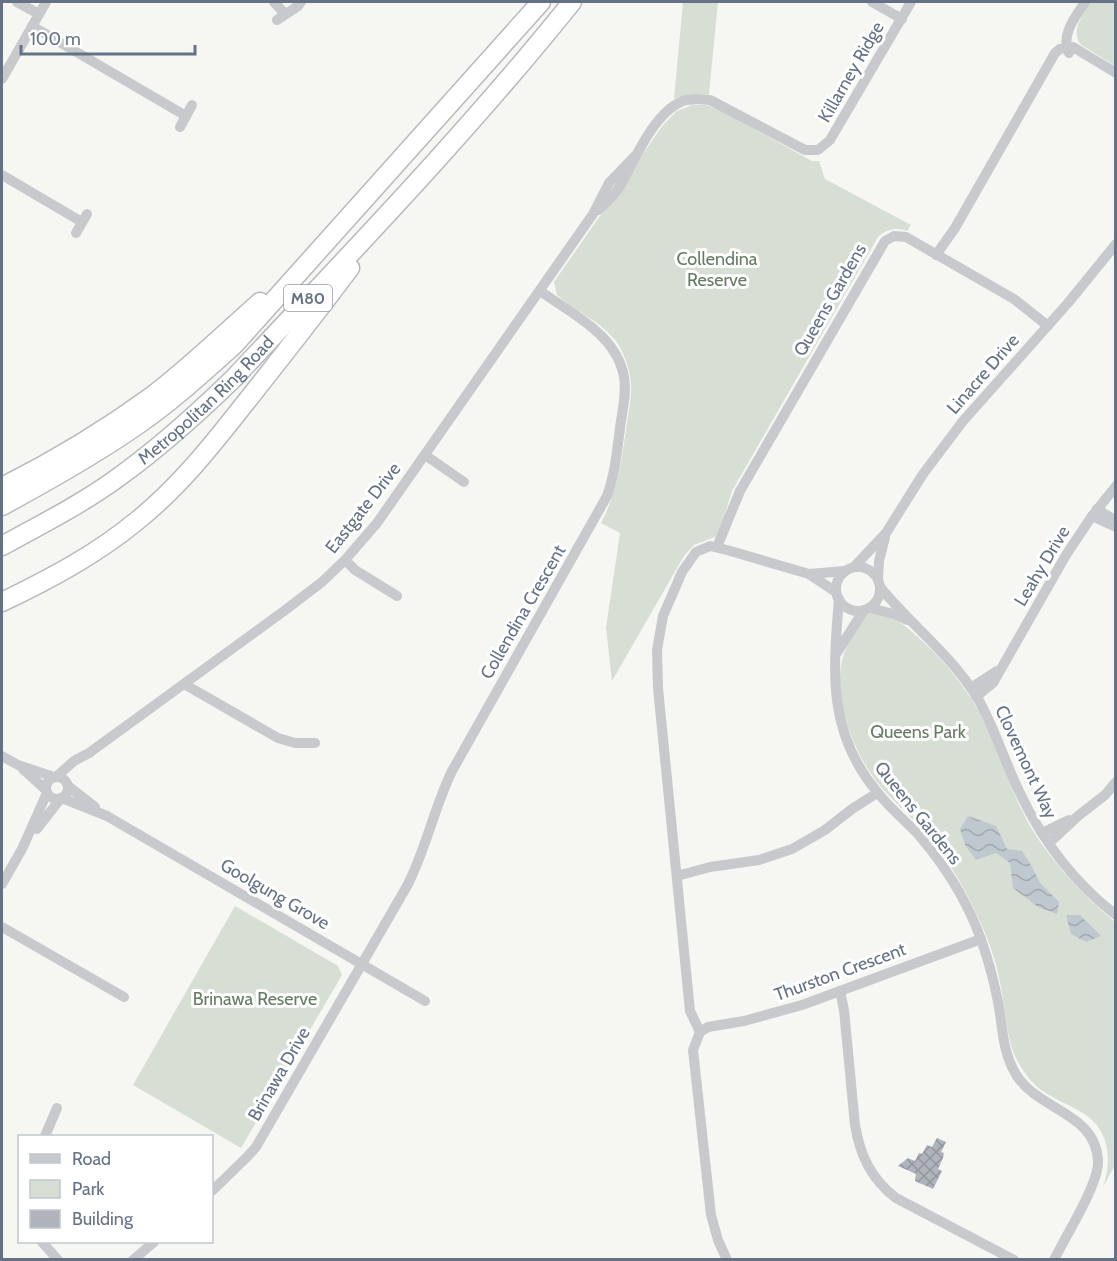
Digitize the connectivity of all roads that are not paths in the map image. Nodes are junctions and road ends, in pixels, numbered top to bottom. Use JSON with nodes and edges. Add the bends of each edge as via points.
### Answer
{"nodes":[{"id":1,"x":17,"y":2,"type":"edge"},
{"id":2,"x":46,"y":2,"type":"edge"},
{"id":3,"x":274,"y":2,"type":"edge"},
{"id":4,"x":301,"y":2,"type":"edge"},
{"id":5,"x":541,"y":2,"type":"edge"},
{"id":6,"x":572,"y":2,"type":"edge"},
{"id":7,"x":872,"y":2,"type":"edge"},
{"id":8,"x":911,"y":2,"type":"edge"},
{"id":9,"x":1085,"y":2,"type":"edge"},
{"id":10,"x":39,"y":14,"type":"junction"},
{"id":11,"x":902,"y":19,"type":"junction"},
{"id":12,"x":32,"y":26,"type":"junction"},
{"id":13,"x":1070,"y":50,"type":"junction"},
{"id":14,"x":1116,"y":73,"type":"edge"},
{"id":15,"x":2,"y":79,"type":"edge"},
{"id":16,"x":192,"y":105,"type":"dead end"},
{"id":17,"x":186,"y":116,"type":"junction"},
{"id":18,"x":180,"y":127,"type":"dead end"},
{"id":19,"x":2,"y":175,"type":"edge"},
{"id":20,"x":614,"y":186,"type":"joint"},
{"id":21,"x":407,"y":192,"type":"junction"},
{"id":22,"x":76,"y":233,"type":"dead end"},
{"id":23,"x":331,"y":238,"type":"junction"},
{"id":24,"x":1116,"y":244,"type":"edge"},
{"id":25,"x":939,"y":256,"type":"junction"},
{"id":26,"x":540,"y":291,"type":"junction"},
{"id":27,"x":1048,"y":326,"type":"junction"},
{"id":28,"x":425,"y":455,"type":"junction"},
{"id":29,"x":464,"y":482,"type":"dead end"},
{"id":30,"x":1116,"y":486,"type":"edge"},
{"id":31,"x":2,"y":487,"type":"edge"},
{"id":32,"x":2,"y":506,"type":"edge"},
{"id":33,"x":1094,"y":512,"type":"junction"},
{"id":34,"x":1116,"y":522,"type":"edge"},
{"id":35,"x":1116,"y":527,"type":"edge"},
{"id":36,"x":886,"y":533,"type":"junction"},
{"id":37,"x":2,"y":546,"type":"edge"},
{"id":38,"x":722,"y":548,"type":"junction"},
{"id":39,"x":345,"y":560,"type":"junction"},
{"id":40,"x":849,"y":569,"type":"junction"},
{"id":41,"x":809,"y":574,"type":"junction"},
{"id":42,"x":879,"y":583,"type":"junction"},
{"id":43,"x":838,"y":595,"type":"junction"},
{"id":44,"x":397,"y":596,"type":"dead end"},
{"id":45,"x":2,"y":602,"type":"edge"},
{"id":46,"x":867,"y":609,"type":"junction"},
{"id":47,"x":910,"y":621,"type":"junction"},
{"id":48,"x":836,"y":654,"type":"junction"},
{"id":49,"x":184,"y":684,"type":"junction"},
{"id":50,"x":974,"y":692,"type":"junction"},
{"id":51,"x":315,"y":742,"type":"dead end"},
{"id":52,"x":89,"y":753,"type":"junction"},
{"id":53,"x":2,"y":756,"type":"edge"},
{"id":54,"x":18,"y":765,"type":"junction"},
{"id":55,"x":55,"y":777,"type":"junction"},
{"id":56,"x":1116,"y":782,"type":"edge"},
{"id":57,"x":68,"y":785,"type":"junction"},
{"id":58,"x":875,"y":790,"type":"junction"},
{"id":59,"x":47,"y":791,"type":"junction"},
{"id":60,"x":61,"y":798,"type":"junction"},
{"id":61,"x":108,"y":816,"type":"junction"},
{"id":62,"x":1078,"y":816,"type":"junction"},
{"id":63,"x":1042,"y":833,"type":"junction"},
{"id":64,"x":1049,"y":843,"type":"junction"},
{"id":65,"x":22,"y":849,"type":"junction"},
{"id":66,"x":676,"y":870,"type":"junction"},
{"id":67,"x":2,"y":884,"type":"edge"},
{"id":68,"x":1116,"y":915,"type":"edge"},
{"id":69,"x":2,"y":927,"type":"edge"},
{"id":70,"x":981,"y":939,"type":"junction"},
{"id":71,"x":362,"y":964,"type":"junction"},
{"id":72,"x":836,"y":993,"type":"junction"},
{"id":73,"x":124,"y":997,"type":"dead end"},
{"id":74,"x":425,"y":1001,"type":"dead end"},
{"id":75,"x":704,"y":1030,"type":"junction"},
{"id":76,"x":57,"y":1108,"type":"dead end"},
{"id":77,"x":46,"y":1135,"type":"edge"},
{"id":78,"x":213,"y":1190,"type":"edge"},
{"id":79,"x":43,"y":1243,"type":"edge"},
{"id":80,"x":153,"y":1243,"type":"edge"},
{"id":81,"x":58,"y":1260,"type":"edge"},
{"id":82,"x":133,"y":1260,"type":"edge"},
{"id":83,"x":727,"y":1260,"type":"edge"},
{"id":84,"x":1014,"y":1260,"type":"edge"},
{"id":85,"x":1054,"y":1260,"type":"edge"}],
"edges":[{"from":1,"to":10,"type":"street"},
{"from":2,"to":10,"type":"street"},
{"from":3,"to":4,"type":"street","via":[[281,17]]},
{"from":5,"to":23,"type":"highway","name":"Metropolitan Ring Road","number":"M80"},
{"from":6,"to":21,"type":"highway","name":"Metropolitan Ring Road","number":"M80"},
{"from":7,"to":11,"type":"street"},
{"from":8,"to":11,"type":"street","name":"Killarney Ridge"},
{"from":9,"to":13,"type":"street","via":[[1075,19]]},
{"from":10,"to":12,"type":"street"},
{"from":11,"to":20,"type":"street","name":"Killarney Ridge","via":[[830,140],[818,150],[796,147],[721,105],[700,99],[682,101],[666,112]]},
{"from":12,"to":15,"type":"street"},
{"from":12,"to":17,"type":"street"},
{"from":13,"to":14,"type":"street"},
{"from":13,"to":25,"type":"street","via":[[1055,53]]},
{"from":16,"to":17,"type":"street"},
{"from":17,"to":18,"type":"street"},
{"from":19,"to":22,"type":"street","via":[[84,218]]},
{"from":20,"to":26,"type":"street","name":"Eastgate Drive"},
{"from":21,"to":37,"type":"highway","name":"Metropolitan Ring Road","number":"M80","via":[[234,378],[174,434],[115,480]]},
{"from":21,"to":45,"type":"highway","via":[[292,344],[172,490],[104,546]]},
{"from":23,"to":31,"type":"highway","number":"M80","via":[[154,395],[72,450]]},
{"from":23,"to":32,"type":"highway","name":"Metropolitan Ring Road","via":[[234,345],[170,401],[99,451]]},
{"from":24,"to":27,"type":"street","name":"Linacre Drive"},
{"from":25,"to":27,"type":"street","name":"Queens Gardens","via":[[1014,299]]},
{"from":25,"to":38,"type":"street","name":"Queens Gardens","via":[[901,236],[881,245],[740,491]]},
{"from":26,"to":28,"type":"street","name":"Eastgate Drive"},
{"from":26,"to":71,"type":"street","name":"Collendina Crescent","via":[[603,337],[621,366],[624,403],[610,488],[461,752],[443,790],[416,868]]},
{"from":27,"to":36,"type":"street","name":"Linacre Drive","via":[[949,438]]},
{"from":28,"to":29,"type":"street"},
{"from":28,"to":39,"type":"street","name":"Eastgate Drive","via":[[377,524]]},
{"from":30,"to":33,"type":"street","name":"Leahy Drive"},
{"from":33,"to":34,"type":"street"},
{"from":33,"to":35,"type":"street"},
{"from":33,"to":50,"type":"street","name":"Leahy Drive","via":[[1001,667]]},
{"from":36,"to":40,"type":"street","name":"Linacre Drive"},
{"from":36,"to":42,"type":"street","name":"Linacre Drive","via":[[879,561]]},
{"from":38,"to":41,"type":"street"},
{"from":38,"to":66,"type":"street","via":[[704,548],[690,558],[663,616],[658,641],[658,688]]},
{"from":39,"to":44,"type":"street"},
{"from":39,"to":49,"type":"street","name":"Eastgate Drive","via":[[303,597]]},
{"from":40,"to":41,"type":"street"},
{"from":40,"to":42,"type":"street","via":[[868,569]]},
{"from":40,"to":43,"type":"street","via":[[837,584]]},
{"from":41,"to":43,"type":"street"},
{"from":42,"to":46,"type":"street","via":[[878,599]]},
{"from":42,"to":47,"type":"street","name":"Clovemont Way"},
{"from":43,"to":46,"type":"street","via":[[849,609]]},
{"from":43,"to":48,"type":"street","name":"Queens Gardens"},
{"from":46,"to":47,"type":"street","name":"Clovemont Way"},
{"from":46,"to":48,"type":"street","name":"Queens Gardens"},
{"from":47,"to":50,"type":"street","name":"Clovemont Way"},
{"from":48,"to":58,"type":"street","name":"Queens Gardens","via":[[834,684],[840,720],[852,753]]},
{"from":49,"to":51,"type":"street","via":[[278,738],[295,743]]},
{"from":49,"to":52,"type":"street","name":"Eastgate Drive"},
{"from":50,"to":63,"type":"street","name":"Clovemont Way"},
{"from":52,"to":55,"type":"street","name":"Eastgate Drive"},
{"from":52,"to":57,"type":"street","name":"Eastgate Drive"},
{"from":53,"to":54,"type":"street"},
{"from":54,"to":55,"type":"street"},
{"from":54,"to":59,"type":"street"},
{"from":55,"to":57,"type":"street","via":[[64,779]]},
{"from":55,"to":59,"type":"street","via":[[49,780]]},
{"from":56,"to":62,"type":"street"},
{"from":57,"to":60,"type":"street"},
{"from":57,"to":61,"type":"street","name":"Goolgung Grove"},
{"from":58,"to":66,"type":"street","via":[[825,830],[792,849],[759,860]]},
{"from":58,"to":70,"type":"street","name":"Queens Gardens","via":[[945,870]]},
{"from":59,"to":60,"type":"street","via":[[52,797]]},
{"from":59,"to":65,"type":"street"},
{"from":60,"to":61,"type":"street","name":"Goolgung Grove"},
{"from":60,"to":65,"type":"street"},
{"from":61,"to":71,"type":"street","name":"Goolgung Grove"},
{"from":62,"to":63,"type":"street"},
{"from":62,"to":64,"type":"street"},
{"from":63,"to":64,"type":"street","name":"Clovemont Way"},
{"from":64,"to":68,"type":"street","name":"Clovemont Way","via":[[1077,878]]},
{"from":65,"to":67,"type":"street"},
{"from":66,"to":75,"type":"street","via":[[690,1002]]},
{"from":69,"to":73,"type":"street"},
{"from":70,"to":72,"type":"street","name":"Thurston Crescent"},
{"from":70,"to":85,"type":"street","name":"Queens Gardens","via":[[1011,1065],[1038,1098],[1085,1127],[1094,1140],[1096,1176]]},
{"from":71,"to":74,"type":"street","name":"Goolgung Grove"},
{"from":71,"to":78,"type":"street","name":"Brinawa Drive","via":[[256,1147]]},
{"from":72,"to":75,"type":"street","name":"Thurston Crescent"},
{"from":72,"to":84,"type":"street","via":[[858,1143],[867,1166],[886,1190],[908,1206]]},
{"from":75,"to":83,"type":"street","via":[[693,1050],[711,1215]]},
{"from":76,"to":77,"type":"street"},
{"from":79,"to":81,"type":"street"},
{"from":80,"to":82,"type":"street"}]}
